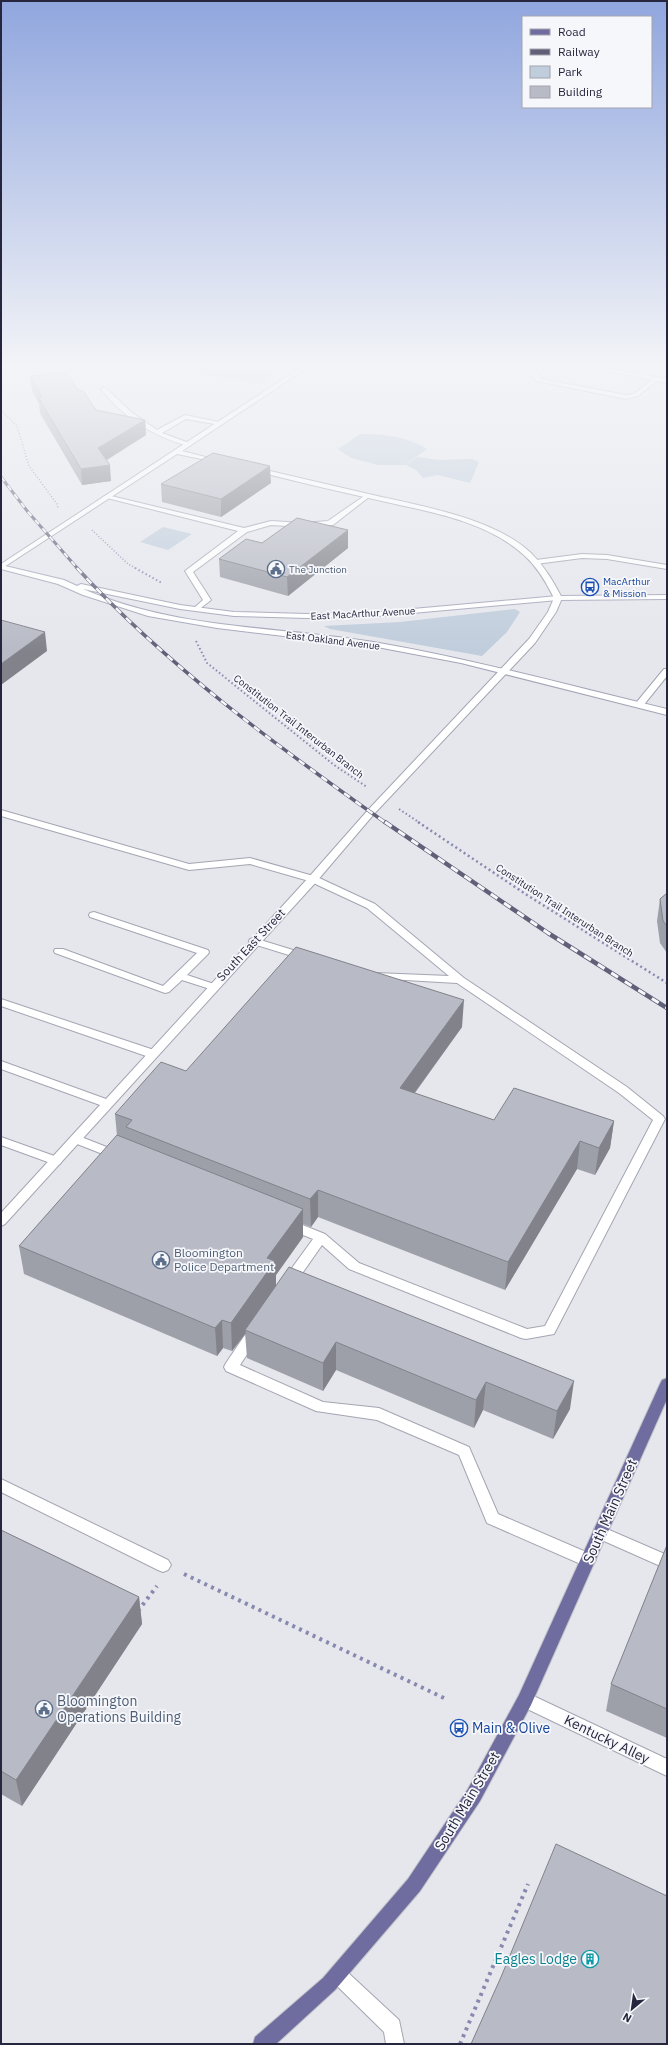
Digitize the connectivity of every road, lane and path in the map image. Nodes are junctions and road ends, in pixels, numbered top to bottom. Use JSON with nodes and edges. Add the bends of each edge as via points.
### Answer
{"nodes":[{"id":1,"x":28,"y":461,"type":"edge"},
{"id":2,"x":162,"y":461,"type":"edge"},
{"id":3,"x":219,"y":461,"type":"edge"},
{"id":4,"x":230,"y":464,"type":"edge"},
{"id":5,"x":245,"y":468,"type":"edge"},
{"id":6,"x":367,"y":496,"type":"junction"},
{"id":7,"x":107,"y":497,"type":"junction"},
{"id":8,"x":73,"y":520,"type":"junction"},
{"id":9,"x":244,"y":530,"type":"junction"},
{"id":10,"x":536,"y":562,"type":"junction"},
{"id":11,"x":1,"y":567,"type":"edge"},
{"id":12,"x":667,"y":567,"type":"edge"},
{"id":13,"x":61,"y":582,"type":"junction"},
{"id":14,"x":667,"y":597,"type":"edge"},
{"id":15,"x":558,"y":598,"type":"junction"},
{"id":16,"x":180,"y":607,"type":"junction"},
{"id":17,"x":197,"y":609,"type":"junction"},
{"id":18,"x":187,"y":622,"type":"junction"},
{"id":19,"x":504,"y":671,"type":"junction"},
{"id":20,"x":667,"y":671,"type":"edge"},
{"id":21,"x":639,"y":705,"type":"junction"},
{"id":22,"x":667,"y":712,"type":"edge"},
{"id":23,"x":384,"y":799,"type":"junction"},
{"id":24,"x":1,"y":813,"type":"edge"},
{"id":25,"x":313,"y":879,"type":"junction"},
{"id":26,"x":94,"y":915,"type":"dead end"},
{"id":27,"x":254,"y":942,"type":"junction"},
{"id":28,"x":60,"y":951,"type":"dead end"},
{"id":29,"x":312,"y":960,"type":"edge"},
{"id":30,"x":362,"y":975,"type":"edge"},
{"id":31,"x":180,"y":976,"type":"junction"},
{"id":32,"x":460,"y":980,"type":"junction"},
{"id":33,"x":667,"y":983,"type":"edge"},
{"id":34,"x":213,"y":987,"type":"junction"},
{"id":35,"x":1,"y":1002,"type":"edge"},
{"id":36,"x":153,"y":1054,"type":"junction"},
{"id":37,"x":1,"y":1065,"type":"edge"},
{"id":38,"x":108,"y":1104,"type":"junction"},
{"id":39,"x":76,"y":1139,"type":"junction"},
{"id":40,"x":1,"y":1140,"type":"edge"},
{"id":41,"x":128,"y":1160,"type":"edge"},
{"id":42,"x":56,"y":1162,"type":"junction"},
{"id":43,"x":276,"y":1219,"type":"edge"},
{"id":44,"x":1,"y":1221,"type":"edge"},
{"id":45,"x":321,"y":1237,"type":"junction"},
{"id":46,"x":280,"y":1295,"type":"edge"},
{"id":47,"x":262,"y":1321,"type":"edge"},
{"id":48,"x":667,"y":1384,"type":"edge"},
{"id":49,"x":1,"y":1485,"type":"edge"},
{"id":50,"x":600,"y":1532,"type":"junction"},
{"id":51,"x":588,"y":1560,"type":"junction"},
{"id":52,"x":663,"y":1560,"type":"edge"},
{"id":53,"x":163,"y":1565,"type":"dead end"},
{"id":54,"x":179,"y":1577,"type":"dead end"},
{"id":55,"x":160,"y":1582,"type":"dead end"},
{"id":56,"x":130,"y":1610,"type":"edge"},
{"id":57,"x":444,"y":1698,"type":"dead end"},
{"id":58,"x":525,"y":1700,"type":"junction"},
{"id":59,"x":667,"y":1768,"type":"edge"},
{"id":60,"x":528,"y":1884,"type":"dead end"},
{"id":61,"x":338,"y":1975,"type":"junction"},
{"id":62,"x":262,"y":2044,"type":"edge"},
{"id":63,"x":395,"y":2044,"type":"edge"},
{"id":64,"x":460,"y":2044,"type":"edge"}],
"edges":[{"from":1,"to":8,"type":"path","via":[[59,510]]},
{"from":2,"to":7,"type":"street"},
{"from":3,"to":4,"type":"street"},
{"from":5,"to":6,"type":"street"},
{"from":6,"to":9,"type":"street","via":[[330,523],[271,523]]},
{"from":6,"to":10,"type":"street","via":[[468,522],[513,543]]},
{"from":7,"to":8,"type":"street"},
{"from":7,"to":9,"type":"street"},
{"from":8,"to":11,"type":"street"},
{"from":8,"to":16,"type":"path","via":[[94,531],[128,564],[172,589]]},
{"from":9,"to":17,"type":"street","via":[[189,571],[207,600]]},
{"from":10,"to":12,"type":"street","via":[[582,556]]},
{"from":10,"to":15,"type":"street","via":[[550,578]]},
{"from":11,"to":13,"type":"street","name":"East Oakland Avenue"},
{"from":13,"to":16,"type":"street","name":"East MacArthur Avenue"},
{"from":13,"to":18,"type":"street","name":"East Oakland Avenue","via":[[113,603]]},
{"from":14,"to":15,"type":"street","name":"East MacArthur Avenue"},
{"from":15,"to":17,"type":"street","name":"East MacArthur Avenue","via":[[343,616],[263,615]]},
{"from":15,"to":19,"type":"street","name":"South East Street","via":[[552,612],[532,641]]},
{"from":16,"to":17,"type":"street","name":"East MacArthur Avenue"},
{"from":18,"to":19,"type":"street","name":"East Oakland Avenue","via":[[350,641]]},
{"from":18,"to":23,"type":"path","name":"Constitution Trail Interurban Branch","via":[[207,664],[334,765]]},
{"from":19,"to":21,"type":"street","name":"East Oakland Avenue"},
{"from":19,"to":23,"type":"street","name":"South East Street"},
{"from":20,"to":21,"type":"street"},
{"from":21,"to":22,"type":"street","name":"East Oakland Avenue"},
{"from":23,"to":25,"type":"street","name":"South East Street"},
{"from":23,"to":33,"type":"path","name":"Constitution Trail Interurban Branch","via":[[527,895]]},
{"from":24,"to":25,"type":"street","via":[[189,867],[250,860]]},
{"from":25,"to":27,"type":"street","name":"South East Street"},
{"from":25,"to":32,"type":"street","via":[[371,906]]},
{"from":26,"to":31,"type":"street","via":[[204,952]]},
{"from":27,"to":29,"type":"street"},
{"from":27,"to":34,"type":"street","name":"South East Street"},
{"from":28,"to":31,"type":"street","via":[[165,990]]},
{"from":30,"to":32,"type":"street"},
{"from":31,"to":34,"type":"street"},
{"from":32,"to":45,"type":"street","via":[[623,1090],[659,1119],[549,1330],[526,1334],[354,1266]]},
{"from":34,"to":36,"type":"street","name":"South East Street"},
{"from":35,"to":36,"type":"street"},
{"from":36,"to":38,"type":"street","name":"South East Street"},
{"from":37,"to":38,"type":"street"},
{"from":38,"to":39,"type":"street","name":"South East Street"},
{"from":39,"to":41,"type":"street"},
{"from":39,"to":42,"type":"street","name":"South East Street"},
{"from":40,"to":42,"type":"street"},
{"from":42,"to":44,"type":"street","name":"South East Street"},
{"from":43,"to":45,"type":"street"},
{"from":45,"to":46,"type":"street"},
{"from":47,"to":51,"type":"street","via":[[230,1367],[321,1407],[379,1414],[464,1451],[492,1518]]},
{"from":48,"to":50,"type":"main road","name":"South Main Street"},
{"from":49,"to":53,"type":"street"},
{"from":50,"to":51,"type":"main road","name":"South Main Street"},
{"from":50,"to":52,"type":"street"},
{"from":51,"to":58,"type":"main road","name":"South Main Street"},
{"from":54,"to":57,"type":"path","via":[[183,1573]]},
{"from":55,"to":56,"type":"path","via":[[137,1613]]},
{"from":58,"to":59,"type":"street","name":"Kentucky Alley"},
{"from":58,"to":61,"type":"main road","name":"South Main Street","via":[[474,1795],[418,1879]]},
{"from":60,"to":64,"type":"path"},
{"from":61,"to":62,"type":"main road","name":"South Main Street"},
{"from":61,"to":63,"type":"street","via":[[392,2027]]}]}
